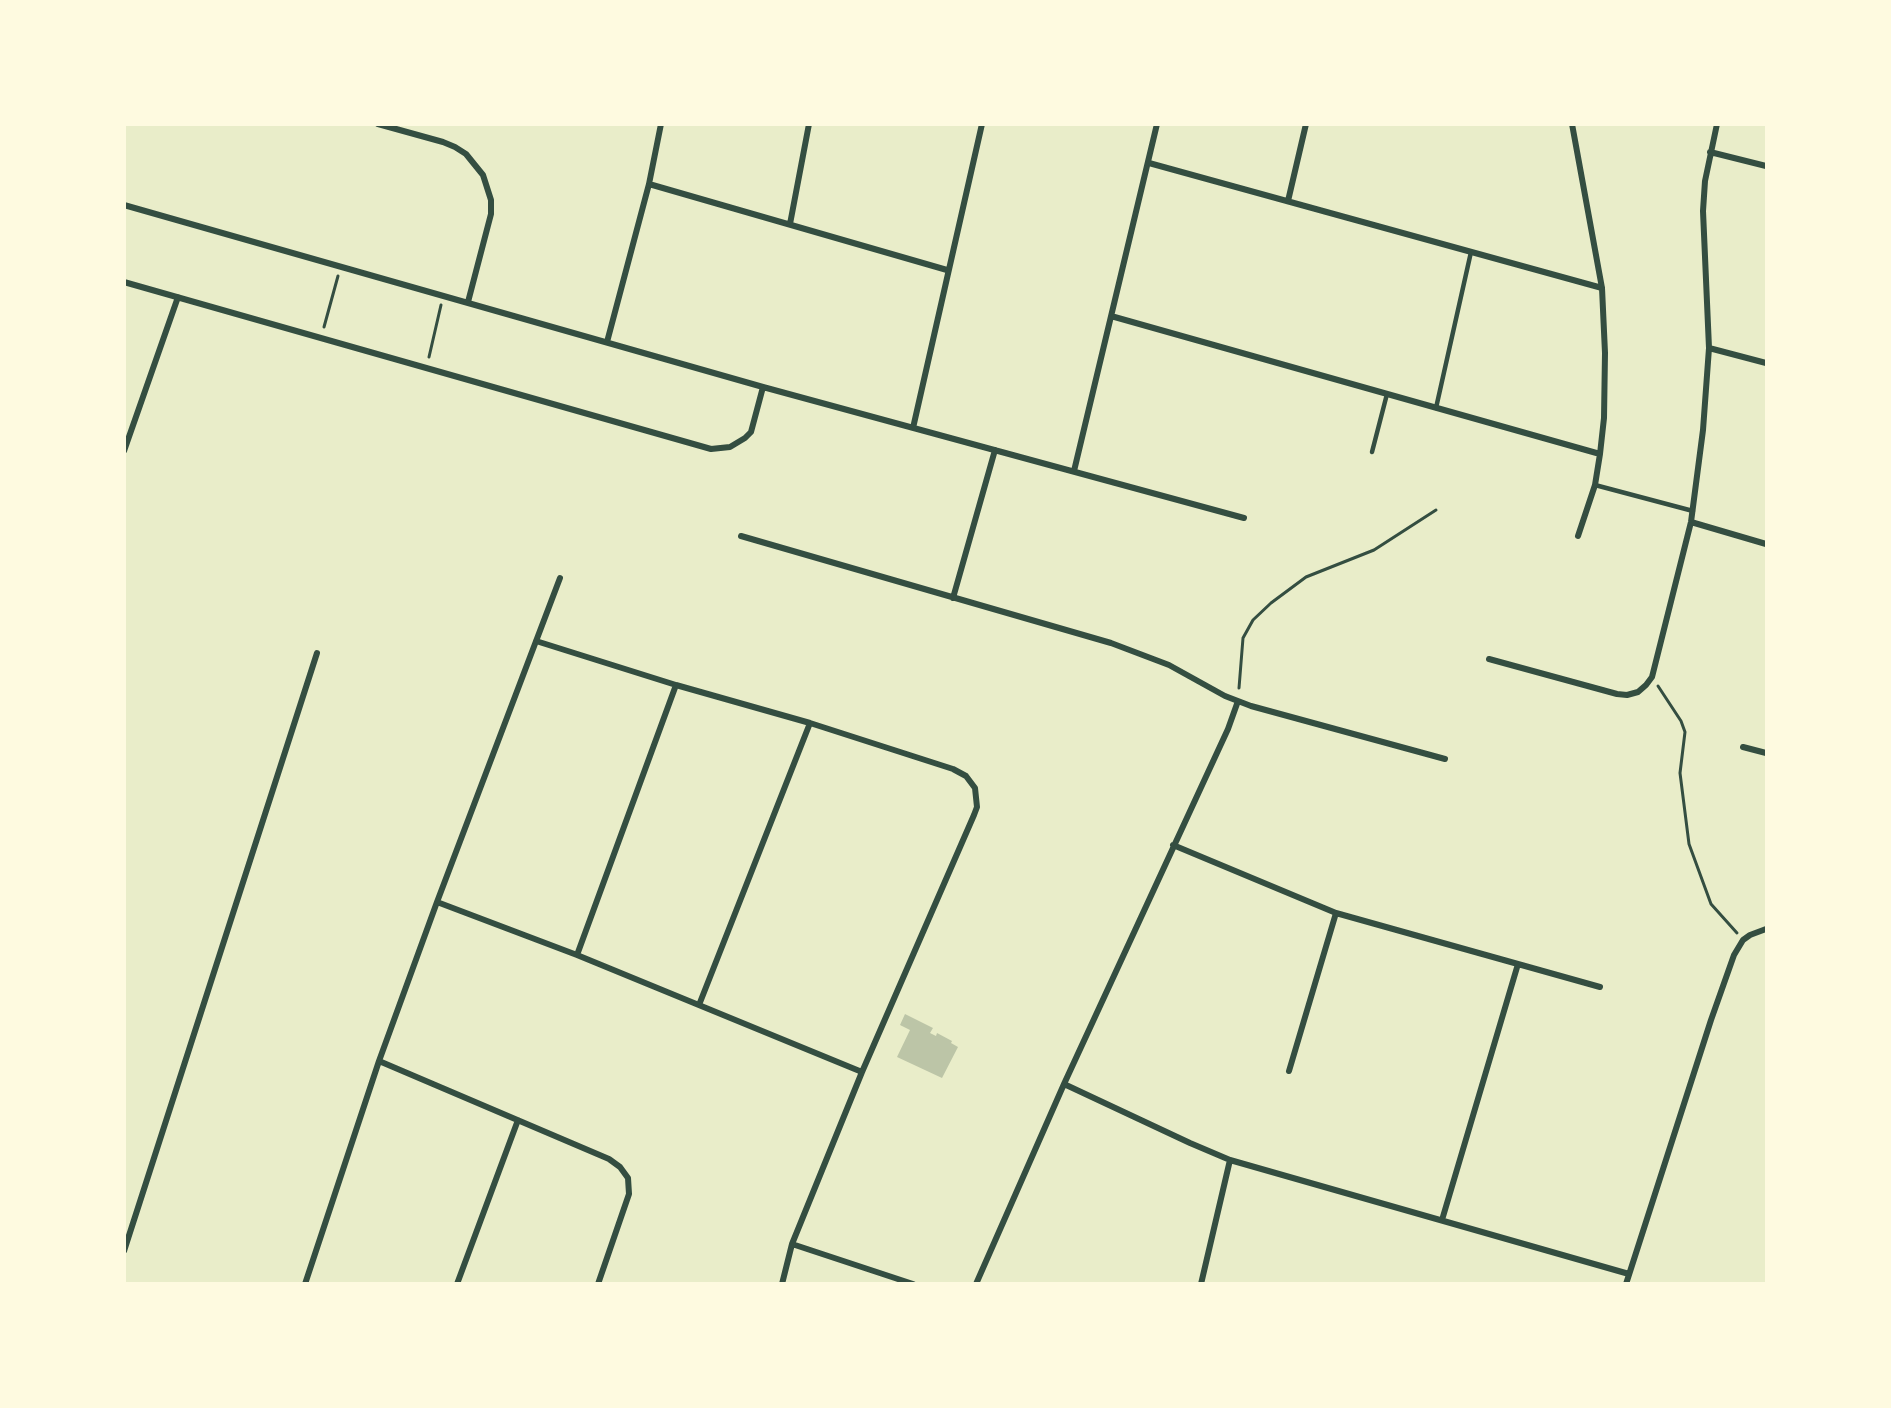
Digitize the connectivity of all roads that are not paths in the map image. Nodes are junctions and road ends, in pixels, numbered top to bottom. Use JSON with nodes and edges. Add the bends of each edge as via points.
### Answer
{"nodes":[{"id":1,"x":378,"y":124,"type":"edge"},
{"id":2,"x":661,"y":124,"type":"edge"},
{"id":3,"x":809,"y":124,"type":"edge"},
{"id":4,"x":982,"y":124,"type":"edge"},
{"id":5,"x":1157,"y":124,"type":"edge"},
{"id":6,"x":1306,"y":124,"type":"edge"},
{"id":7,"x":1572,"y":124,"type":"edge"},
{"id":8,"x":1716,"y":124,"type":"edge"},
{"id":9,"x":1710,"y":152,"type":"junction"},
{"id":10,"x":1149,"y":163,"type":"junction"},
{"id":11,"x":1767,"y":166,"type":"edge"},
{"id":12,"x":649,"y":184,"type":"junction"},
{"id":13,"x":1288,"y":201,"type":"junction"},
{"id":14,"x":124,"y":205,"type":"edge"},
{"id":15,"x":790,"y":224,"type":"junction"},
{"id":16,"x":1471,"y":252,"type":"junction"},
{"id":17,"x":948,"y":270,"type":"junction"},
{"id":18,"x":124,"y":282,"type":"edge"},
{"id":19,"x":1602,"y":288,"type":"junction"},
{"id":20,"x":178,"y":297,"type":"junction"},
{"id":21,"x":468,"y":302,"type":"junction"},
{"id":22,"x":1111,"y":316,"type":"junction"},
{"id":23,"x":607,"y":342,"type":"junction"},
{"id":24,"x":1709,"y":348,"type":"junction"},
{"id":25,"x":1767,"y":363,"type":"edge"},
{"id":26,"x":763,"y":387,"type":"junction"},
{"id":27,"x":1387,"y":394,"type":"junction"},
{"id":28,"x":1436,"y":408,"type":"junction"},
{"id":29,"x":913,"y":428,"type":"junction"},
{"id":30,"x":995,"y":450,"type":"junction"},
{"id":31,"x":124,"y":451,"type":"edge"},
{"id":32,"x":1372,"y":452,"type":"dead end"},
{"id":33,"x":1600,"y":454,"type":"junction"},
{"id":34,"x":1074,"y":471,"type":"junction"},
{"id":35,"x":1595,"y":485,"type":"junction"},
{"id":36,"x":1693,"y":512,"type":"junction"},
{"id":37,"x":1244,"y":518,"type":"dead end"},
{"id":38,"x":1691,"y":522,"type":"junction"},
{"id":39,"x":741,"y":536,"type":"dead end"},
{"id":40,"x":1578,"y":536,"type":"dead end"},
{"id":41,"x":1767,"y":544,"type":"edge"},
{"id":42,"x":560,"y":578,"type":"dead end"},
{"id":43,"x":953,"y":598,"type":"junction"},
{"id":44,"x":536,"y":641,"type":"junction"},
{"id":45,"x":317,"y":653,"type":"dead end"},
{"id":46,"x":1489,"y":659,"type":"dead end"},
{"id":47,"x":676,"y":685,"type":"junction"},
{"id":48,"x":1238,"y":701,"type":"junction"},
{"id":49,"x":810,"y":723,"type":"junction"},
{"id":50,"x":1743,"y":747,"type":"dead end"},
{"id":51,"x":1767,"y":753,"type":"edge"},
{"id":52,"x":1445,"y":759,"type":"dead end"},
{"id":53,"x":1173,"y":845,"type":"junction"},
{"id":54,"x":436,"y":902,"type":"junction"},
{"id":55,"x":1336,"y":913,"type":"junction"},
{"id":56,"x":1767,"y":929,"type":"edge"},
{"id":57,"x":578,"y":955,"type":"junction"},
{"id":58,"x":1518,"y":964,"type":"junction"},
{"id":59,"x":1600,"y":987,"type":"dead end"},
{"id":60,"x":699,"y":1005,"type":"junction"},
{"id":61,"x":379,"y":1061,"type":"junction"},
{"id":62,"x":1288,"y":1071,"type":"dead end"},
{"id":63,"x":862,"y":1072,"type":"junction"},
{"id":64,"x":1064,"y":1084,"type":"junction"},
{"id":65,"x":518,"y":1120,"type":"junction"},
{"id":66,"x":1230,"y":1160,"type":"junction"},
{"id":67,"x":1442,"y":1220,"type":"junction"},
{"id":68,"x":792,"y":1244,"type":"junction"},
{"id":69,"x":124,"y":1251,"type":"edge"},
{"id":70,"x":1629,"y":1274,"type":"junction"},
{"id":71,"x":305,"y":1284,"type":"edge"},
{"id":72,"x":457,"y":1284,"type":"edge"},
{"id":73,"x":598,"y":1284,"type":"edge"},
{"id":74,"x":782,"y":1284,"type":"edge"},
{"id":75,"x":913,"y":1284,"type":"edge"},
{"id":76,"x":976,"y":1284,"type":"edge"},
{"id":77,"x":1201,"y":1284,"type":"edge"},
{"id":78,"x":1626,"y":1284,"type":"edge"}],
"edges":[{"from":1,"to":21,"type":"street","via":[[443,141],[466,154],[483,175],[491,214]]},
{"from":2,"to":12,"type":"street"},
{"from":3,"to":15,"type":"street"},
{"from":4,"to":17,"type":"street"},
{"from":5,"to":10,"type":"street"},
{"from":6,"to":13,"type":"street"},
{"from":7,"to":19,"type":"street"},
{"from":8,"to":9,"type":"street"},
{"from":9,"to":11,"type":"street"},
{"from":9,"to":24,"type":"street","via":[[1703,211]]},
{"from":10,"to":13,"type":"street"},
{"from":10,"to":22,"type":"street"},
{"from":12,"to":15,"type":"street"},
{"from":12,"to":23,"type":"street"},
{"from":13,"to":16,"type":"street"},
{"from":14,"to":21,"type":"street"},
{"from":15,"to":17,"type":"street"},
{"from":16,"to":19,"type":"street"},
{"from":16,"to":28,"type":"lane"},
{"from":17,"to":29,"type":"street"},
{"from":18,"to":20,"type":"street"},
{"from":19,"to":33,"type":"street","via":[[1605,353]]},
{"from":20,"to":26,"type":"street","via":[[711,449],[730,447],[751,432]]},
{"from":20,"to":31,"type":"street"},
{"from":21,"to":23,"type":"street"},
{"from":22,"to":27,"type":"street"},
{"from":22,"to":34,"type":"street"},
{"from":23,"to":26,"type":"street"},
{"from":24,"to":25,"type":"street"},
{"from":24,"to":36,"type":"street"},
{"from":26,"to":29,"type":"street"},
{"from":27,"to":28,"type":"street"},
{"from":27,"to":32,"type":"lane"},
{"from":28,"to":33,"type":"street"},
{"from":29,"to":30,"type":"street"},
{"from":30,"to":34,"type":"street"},
{"from":30,"to":43,"type":"street"},
{"from":33,"to":35,"type":"street"},
{"from":34,"to":37,"type":"street"},
{"from":35,"to":36,"type":"lane"},
{"from":35,"to":40,"type":"street"},
{"from":36,"to":38,"type":"street"},
{"from":38,"to":41,"type":"street"},
{"from":38,"to":46,"type":"street","via":[[1652,676],[1638,692],[1617,694]]},
{"from":39,"to":43,"type":"street"},
{"from":42,"to":44,"type":"street"},
{"from":43,"to":48,"type":"street","via":[[1140,653]]},
{"from":44,"to":47,"type":"street"},
{"from":44,"to":54,"type":"street"},
{"from":45,"to":69,"type":"street"},
{"from":47,"to":49,"type":"street"},
{"from":47,"to":57,"type":"street"},
{"from":48,"to":52,"type":"street"},
{"from":48,"to":53,"type":"street"},
{"from":49,"to":60,"type":"street"},
{"from":49,"to":63,"type":"street","via":[[960,771],[971,782],[977,797],[977,807]]},
{"from":50,"to":51,"type":"street"},
{"from":53,"to":55,"type":"street"},
{"from":53,"to":64,"type":"street"},
{"from":54,"to":57,"type":"street"},
{"from":54,"to":61,"type":"street"},
{"from":55,"to":58,"type":"street"},
{"from":55,"to":62,"type":"street"},
{"from":56,"to":70,"type":"street","via":[[1743,940],[1734,955]]},
{"from":57,"to":60,"type":"street"},
{"from":58,"to":59,"type":"street"},
{"from":58,"to":67,"type":"street"},
{"from":60,"to":63,"type":"street"},
{"from":61,"to":65,"type":"street"},
{"from":61,"to":71,"type":"street"},
{"from":63,"to":68,"type":"street"},
{"from":64,"to":66,"type":"street"},
{"from":64,"to":76,"type":"street"},
{"from":65,"to":72,"type":"street"},
{"from":65,"to":73,"type":"street","via":[[615,1162],[625,1172],[629,1194]]},
{"from":66,"to":67,"type":"street"},
{"from":66,"to":77,"type":"street"},
{"from":67,"to":70,"type":"street"},
{"from":68,"to":74,"type":"street"},
{"from":68,"to":75,"type":"street"},
{"from":70,"to":78,"type":"street"}]}
